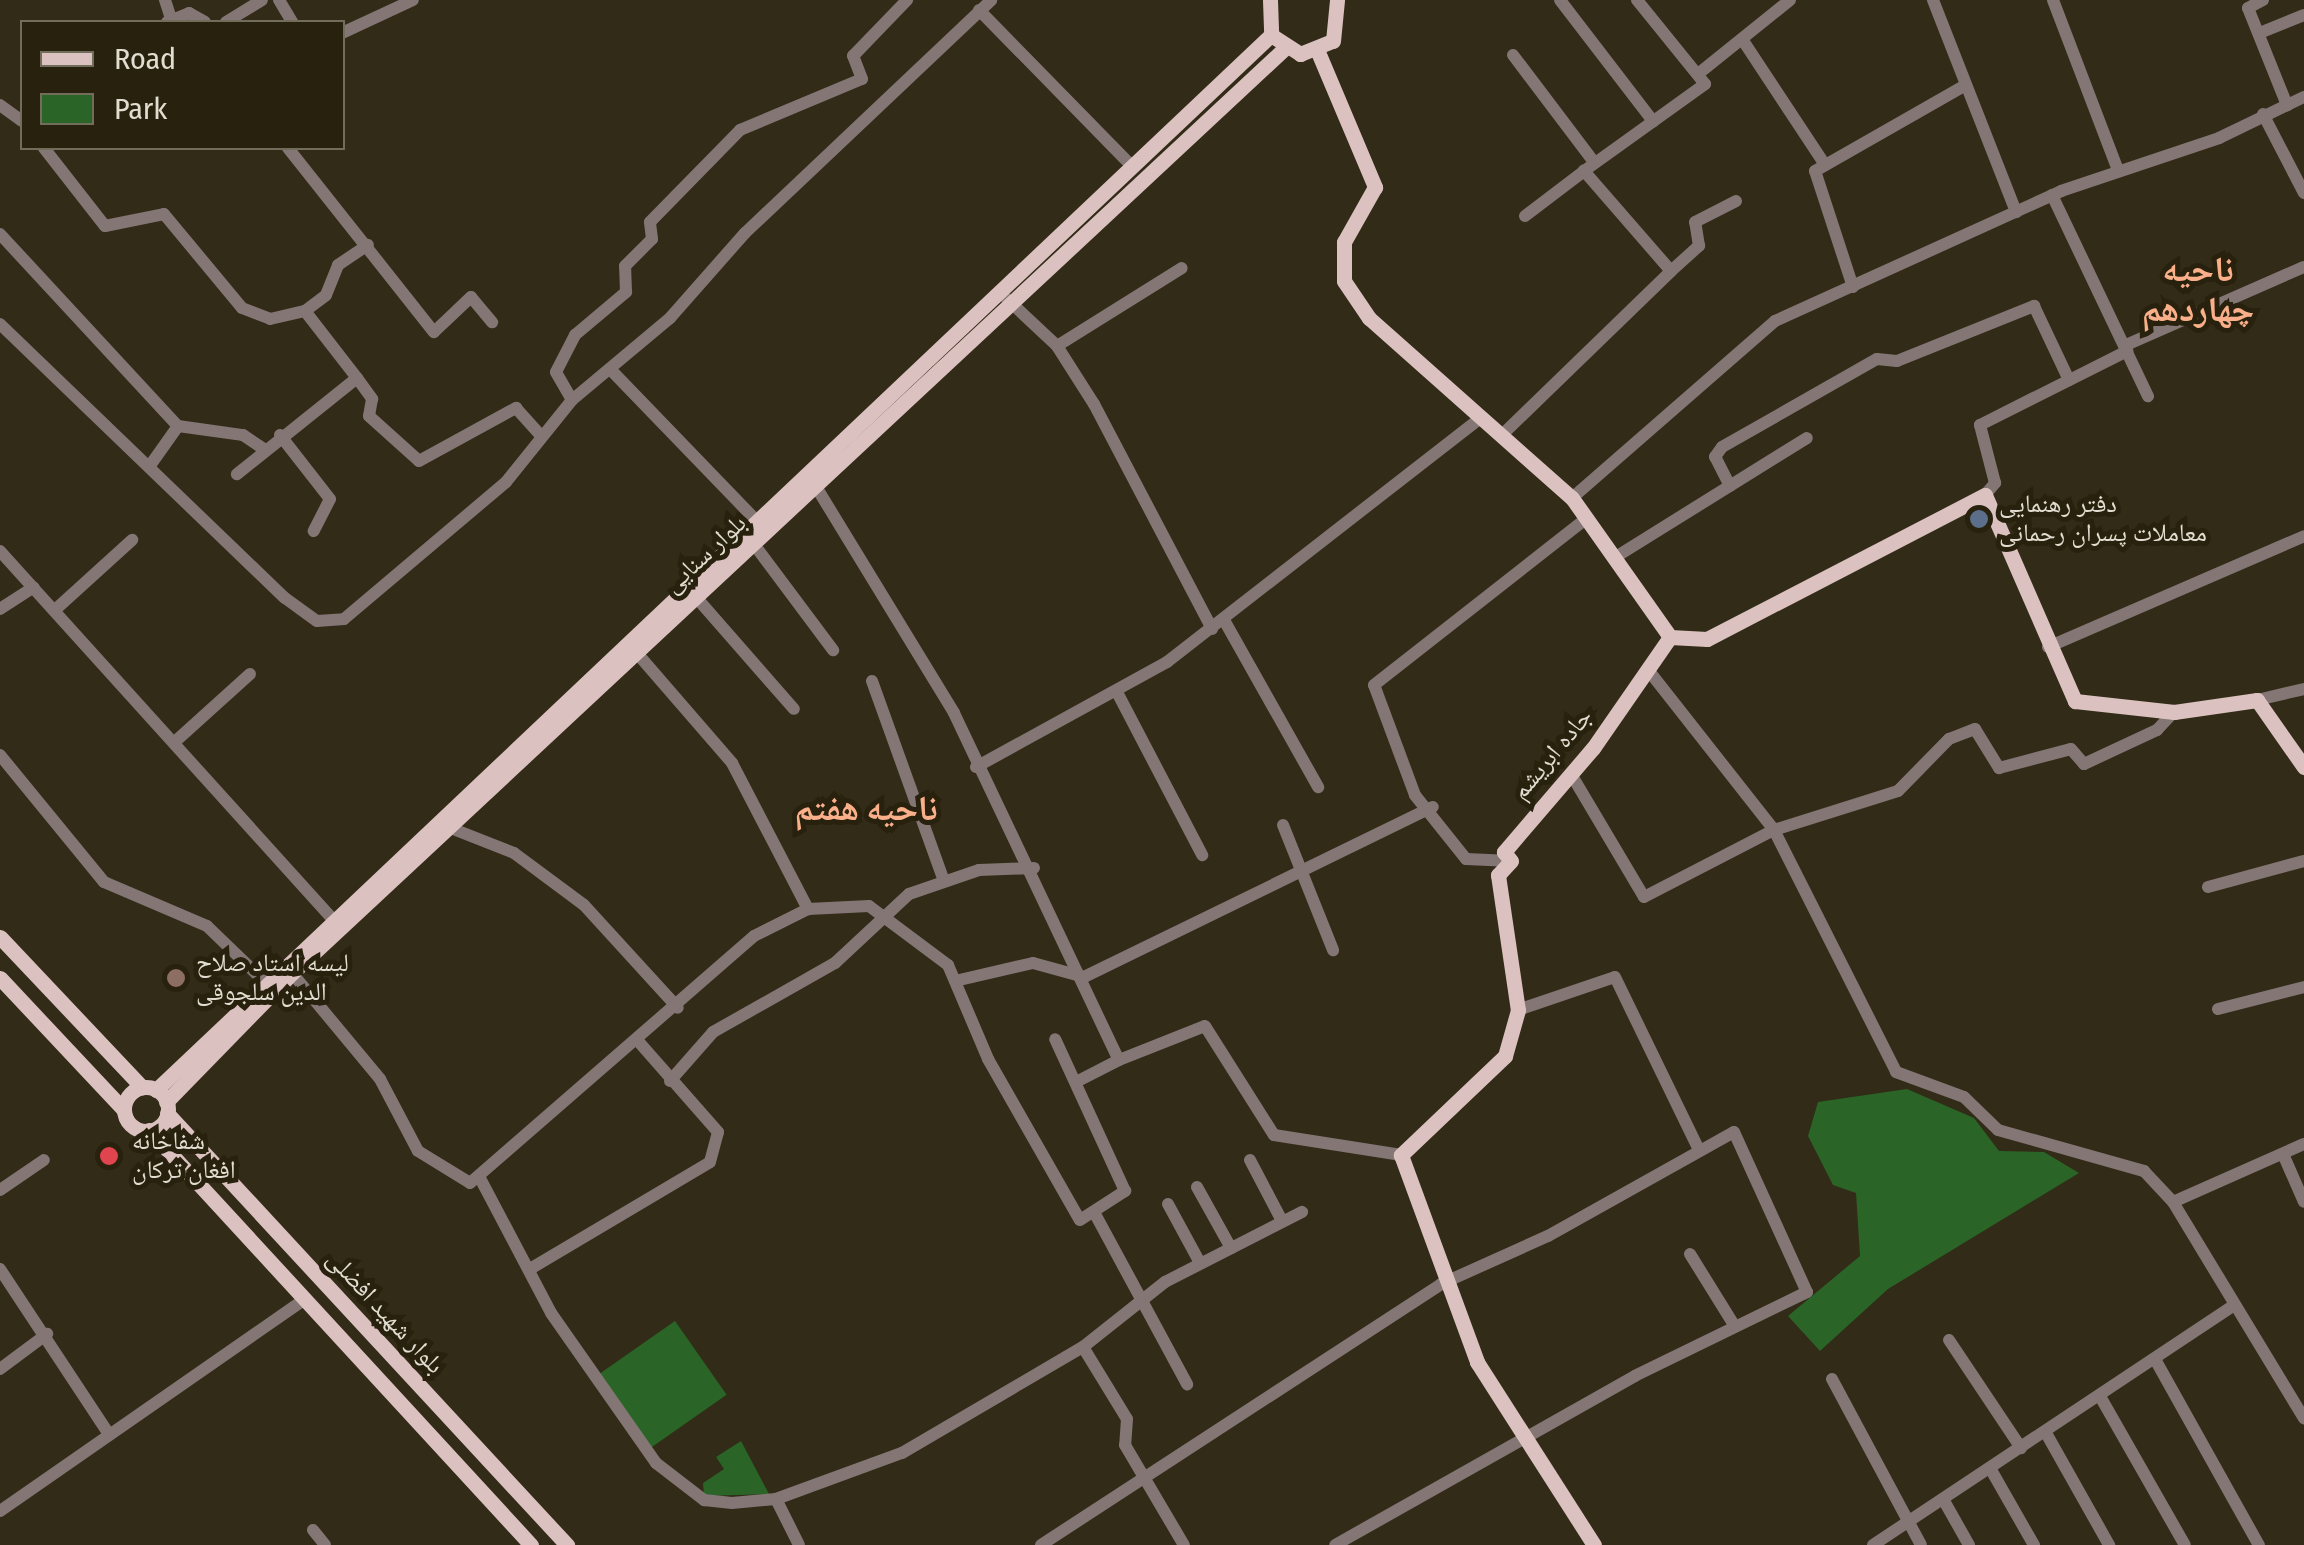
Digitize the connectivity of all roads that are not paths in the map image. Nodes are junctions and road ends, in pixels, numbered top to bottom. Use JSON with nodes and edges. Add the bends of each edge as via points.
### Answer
{"nodes":[{"id":1,"x":262,"y":0,"type":"edge"},
{"id":2,"x":413,"y":0,"type":"edge"},
{"id":3,"x":907,"y":0,"type":"edge"},
{"id":4,"x":991,"y":0,"type":"edge"},
{"id":5,"x":1270,"y":0,"type":"edge"},
{"id":6,"x":1337,"y":0,"type":"edge"},
{"id":7,"x":1560,"y":0,"type":"edge"},
{"id":8,"x":1637,"y":0,"type":"edge"},
{"id":9,"x":1790,"y":0,"type":"edge"},
{"id":10,"x":1933,"y":0,"type":"edge"},
{"id":11,"x":2053,"y":0,"type":"edge"},
{"id":12,"x":2263,"y":0,"type":"edge"},
{"id":13,"x":979,"y":10,"type":"junction"},
{"id":14,"x":2304,"y":15,"type":"edge"},
{"id":15,"x":172,"y":20,"type":"edge"},
{"id":16,"x":201,"y":20,"type":"edge"},
{"id":17,"x":229,"y":20,"type":"edge"},
{"id":18,"x":2262,"y":32,"type":"junction"},
{"id":19,"x":345,"y":33,"type":"edge"},
{"id":20,"x":1271,"y":35,"type":"junction"},
{"id":21,"x":1742,"y":39,"type":"junction"},
{"id":22,"x":1284,"y":48,"type":"junction"},
{"id":23,"x":1318,"y":52,"type":"junction"},
{"id":24,"x":1513,"y":55,"type":"dead end"},
{"id":25,"x":1698,"y":74,"type":"junction"},
{"id":26,"x":1962,"y":87,"type":"junction"},
{"id":27,"x":2304,"y":97,"type":"edge"},
{"id":28,"x":2287,"y":105,"type":"junction"},
{"id":29,"x":2263,"y":114,"type":"junction"},
{"id":30,"x":1652,"y":121,"type":"junction"},
{"id":31,"x":46,"y":150,"type":"edge"},
{"id":32,"x":290,"y":150,"type":"edge"},
{"id":33,"x":1587,"y":164,"type":"junction"},
{"id":34,"x":1826,"y":165,"type":"junction"},
{"id":35,"x":1132,"y":166,"type":"junction"},
{"id":36,"x":2117,"y":168,"type":"junction"},
{"id":37,"x":2304,"y":193,"type":"edge"},
{"id":38,"x":2052,"y":195,"type":"junction"},
{"id":39,"x":1736,"y":201,"type":"dead end"},
{"id":40,"x":2016,"y":212,"type":"junction"},
{"id":41,"x":1525,"y":216,"type":"dead end"},
{"id":42,"x":0,"y":234,"type":"edge"},
{"id":43,"x":368,"y":246,"type":"junction"},
{"id":44,"x":2304,"y":267,"type":"edge"},
{"id":45,"x":1182,"y":268,"type":"dead end"},
{"id":46,"x":1671,"y":270,"type":"junction"},
{"id":47,"x":1853,"y":287,"type":"junction"},
{"id":48,"x":998,"y":292,"type":"junction"},
{"id":49,"x":1012,"y":304,"type":"junction"},
{"id":50,"x":305,"y":311,"type":"junction"},
{"id":51,"x":492,"y":322,"type":"dead end"},
{"id":52,"x":0,"y":324,"type":"edge"},
{"id":53,"x":1057,"y":346,"type":"junction"},
{"id":54,"x":2126,"y":348,"type":"junction"},
{"id":55,"x":610,"y":369,"type":"junction"},
{"id":56,"x":357,"y":378,"type":"junction"},
{"id":57,"x":2069,"y":380,"type":"junction"},
{"id":58,"x":2148,"y":396,"type":"dead end"},
{"id":59,"x":572,"y":400,"type":"junction"},
{"id":60,"x":1482,"y":417,"type":"junction"},
{"id":61,"x":178,"y":426,"type":"junction"},
{"id":62,"x":1504,"y":433,"type":"junction"},
{"id":63,"x":280,"y":435,"type":"junction"},
{"id":64,"x":541,"y":436,"type":"junction"},
{"id":65,"x":1806,"y":438,"type":"dead end"},
{"id":66,"x":265,"y":450,"type":"junction"},
{"id":67,"x":149,"y":467,"type":"junction"},
{"id":68,"x":237,"y":474,"type":"dead end"},
{"id":69,"x":815,"y":485,"type":"junction"},
{"id":70,"x":1730,"y":486,"type":"junction"},
{"id":71,"x":1985,"y":495,"type":"junction"},
{"id":72,"x":1572,"y":498,"type":"junction"},
{"id":73,"x":1587,"y":518,"type":"junction"},
{"id":74,"x":755,"y":519,"type":"junction"},
{"id":75,"x":314,"y":530,"type":"dead end"},
{"id":76,"x":2304,"y":536,"type":"edge"},
{"id":77,"x":132,"y":540,"type":"dead end"},
{"id":78,"x":753,"y":543,"type":"junction"},
{"id":79,"x":0,"y":550,"type":"edge"},
{"id":80,"x":1614,"y":558,"type":"junction"},
{"id":81,"x":34,"y":587,"type":"junction"},
{"id":82,"x":696,"y":596,"type":"junction"},
{"id":83,"x":0,"y":609,"type":"edge"},
{"id":84,"x":56,"y":609,"type":"junction"},
{"id":85,"x":1218,"y":624,"type":"junction"},
{"id":86,"x":1670,"y":637,"type":"junction"},
{"id":87,"x":2048,"y":647,"type":"junction"},
{"id":88,"x":833,"y":650,"type":"dead end"},
{"id":89,"x":636,"y":652,"type":"junction"},
{"id":90,"x":1649,"y":670,"type":"junction"},
{"id":91,"x":250,"y":674,"type":"dead end"},
{"id":92,"x":872,"y":682,"type":"dead end"},
{"id":93,"x":2304,"y":689,"type":"edge"},
{"id":94,"x":1118,"y":694,"type":"junction"},
{"id":95,"x":2257,"y":700,"type":"junction"},
{"id":96,"x":794,"y":708,"type":"dead end"},
{"id":97,"x":2174,"y":712,"type":"junction"},
{"id":98,"x":178,"y":739,"type":"junction"},
{"id":99,"x":0,"y":756,"type":"edge"},
{"id":100,"x":976,"y":766,"type":"junction"},
{"id":101,"x":2304,"y":767,"type":"edge"},
{"id":102,"x":1570,"y":774,"type":"junction"},
{"id":103,"x":1318,"y":787,"type":"dead end"},
{"id":104,"x":1433,"y":808,"type":"junction"},
{"id":105,"x":1283,"y":825,"type":"dead end"},
{"id":106,"x":448,"y":827,"type":"junction"},
{"id":107,"x":1774,"y":830,"type":"junction"},
{"id":108,"x":1202,"y":855,"type":"dead end"},
{"id":109,"x":1511,"y":860,"type":"junction"},
{"id":110,"x":2304,"y":861,"type":"edge"},
{"id":111,"x":1034,"y":868,"type":"junction"},
{"id":112,"x":1304,"y":871,"type":"junction"},
{"id":113,"x":944,"y":880,"type":"junction"},
{"id":114,"x":2208,"y":887,"type":"dead end"},
{"id":115,"x":808,"y":910,"type":"junction"},
{"id":116,"x":331,"y":917,"type":"junction"},
{"id":117,"x":888,"y":920,"type":"junction"},
{"id":118,"x":0,"y":937,"type":"edge"},
{"id":119,"x":1333,"y":950,"type":"dead end"},
{"id":120,"x":292,"y":972,"type":"junction"},
{"id":121,"x":0,"y":978,"type":"edge"},
{"id":122,"x":1084,"y":978,"type":"junction"},
{"id":123,"x":263,"y":980,"type":"junction"},
{"id":124,"x":955,"y":980,"type":"junction"},
{"id":125,"x":2304,"y":988,"type":"edge"},
{"id":126,"x":678,"y":1008,"type":"junction"},
{"id":127,"x":2218,"y":1009,"type":"dead end"},
{"id":128,"x":1518,"y":1010,"type":"junction"},
{"id":129,"x":1054,"y":1039,"type":"dead end"},
{"id":130,"x":639,"y":1042,"type":"junction"},
{"id":131,"x":1119,"y":1060,"type":"junction"},
{"id":132,"x":670,"y":1081,"type":"junction"},
{"id":133,"x":1076,"y":1082,"type":"junction"},
{"id":134,"x":158,"y":1098,"type":"junction"},
{"id":135,"x":124,"y":1110,"type":"junction"},
{"id":136,"x":149,"y":1130,"type":"junction"},
{"id":137,"x":2304,"y":1144,"type":"edge"},
{"id":138,"x":1698,"y":1150,"type":"junction"},
{"id":139,"x":2283,"y":1154,"type":"junction"},
{"id":140,"x":1401,"y":1155,"type":"junction"},
{"id":141,"x":44,"y":1160,"type":"dead end"},
{"id":142,"x":1250,"y":1160,"type":"dead end"},
{"id":143,"x":482,"y":1180,"type":"junction"},
{"id":144,"x":1197,"y":1187,"type":"dead end"},
{"id":145,"x":0,"y":1190,"type":"edge"},
{"id":146,"x":2174,"y":1202,"type":"junction"},
{"id":147,"x":2304,"y":1202,"type":"edge"},
{"id":148,"x":1168,"y":1204,"type":"dead end"},
{"id":149,"x":1094,"y":1212,"type":"junction"},
{"id":150,"x":1302,"y":1212,"type":"dead end"},
{"id":151,"x":1282,"y":1221,"type":"junction"},
{"id":152,"x":1231,"y":1248,"type":"junction"},
{"id":153,"x":1690,"y":1254,"type":"dead end"},
{"id":154,"x":1200,"y":1263,"type":"junction"},
{"id":155,"x":530,"y":1268,"type":"junction"},
{"id":156,"x":0,"y":1269,"type":"edge"},
{"id":157,"x":1441,"y":1284,"type":"junction"},
{"id":158,"x":302,"y":1301,"type":"junction"},
{"id":159,"x":1140,"y":1302,"type":"junction"},
{"id":160,"x":2233,"y":1306,"type":"junction"},
{"id":161,"x":1734,"y":1325,"type":"junction"},
{"id":162,"x":47,"y":1334,"type":"junction"},
{"id":163,"x":1949,"y":1340,"type":"dead end"},
{"id":164,"x":1083,"y":1347,"type":"junction"},
{"id":165,"x":2156,"y":1361,"type":"junction"},
{"id":166,"x":0,"y":1369,"type":"edge"},
{"id":167,"x":1832,"y":1379,"type":"dead end"},
{"id":168,"x":1187,"y":1384,"type":"dead end"},
{"id":169,"x":2101,"y":1398,"type":"junction"},
{"id":170,"x":2304,"y":1418,"type":"edge"},
{"id":171,"x":108,"y":1433,"type":"junction"},
{"id":172,"x":2046,"y":1433,"type":"junction"},
{"id":173,"x":1526,"y":1443,"type":"junction"},
{"id":174,"x":2021,"y":1448,"type":"junction"},
{"id":175,"x":1990,"y":1468,"type":"junction"},
{"id":176,"x":1145,"y":1478,"type":"junction"},
{"id":177,"x":776,"y":1499,"type":"junction"},
{"id":178,"x":1943,"y":1499,"type":"junction"},
{"id":179,"x":0,"y":1511,"type":"edge"},
{"id":180,"x":1908,"y":1523,"type":"junction"},
{"id":181,"x":313,"y":1530,"type":"dead end"},
{"id":182,"x":325,"y":1545,"type":"edge"},
{"id":183,"x":531,"y":1545,"type":"edge"},
{"id":184,"x":567,"y":1545,"type":"edge"},
{"id":185,"x":799,"y":1545,"type":"edge"},
{"id":186,"x":1040,"y":1545,"type":"edge"},
{"id":187,"x":1184,"y":1545,"type":"edge"},
{"id":188,"x":1335,"y":1545,"type":"edge"},
{"id":189,"x":1594,"y":1545,"type":"edge"},
{"id":190,"x":1873,"y":1545,"type":"edge"},
{"id":191,"x":1921,"y":1545,"type":"edge"},
{"id":192,"x":1969,"y":1545,"type":"edge"},
{"id":193,"x":2034,"y":1545,"type":"edge"},
{"id":194,"x":2109,"y":1545,"type":"edge"},
{"id":195,"x":2185,"y":1545,"type":"edge"},
{"id":196,"x":2259,"y":1545,"type":"edge"}],
"edges":[{"from":1,"to":17,"type":"street"},
{"from":2,"to":19,"type":"street"},
{"from":3,"to":59,"type":"street","via":[[852,56],[862,79],[740,130],[650,222],[652,239],[625,266],[626,292],[576,334],[556,372]]},
{"from":4,"to":13,"type":"street"},
{"from":5,"to":20,"type":"main road"},
{"from":6,"to":23,"type":"main road","via":[[1338,33]]},
{"from":7,"to":30,"type":"street"},
{"from":8,"to":25,"type":"street"},
{"from":9,"to":21,"type":"street"},
{"from":10,"to":26,"type":"street"},
{"from":11,"to":36,"type":"street"},
{"from":12,"to":18,"type":"street","via":[[2248,8]]},
{"from":13,"to":35,"type":"street"},
{"from":13,"to":55,"type":"street"},
{"from":14,"to":18,"type":"street"},
{"from":15,"to":16,"type":"street","via":[[189,13]]},
{"from":18,"to":28,"type":"street"},
{"from":20,"to":22,"type":"main road"},
{"from":20,"to":35,"type":"main road","name":"بلوار سنایی"},
{"from":21,"to":25,"type":"street"},
{"from":21,"to":34,"type":"street"},
{"from":22,"to":23,"type":"main road"},
{"from":22,"to":49,"type":"main road","name":"بلوار سنایی"},
{"from":23,"to":60,"type":"main road","via":[[1375,187],[1344,242],[1344,280],[1369,318]]},
{"from":24,"to":33,"type":"street"},
{"from":25,"to":30,"type":"street","via":[[1704,85]]},
{"from":26,"to":34,"type":"street"},
{"from":26,"to":40,"type":"street"},
{"from":27,"to":28,"type":"street"},
{"from":28,"to":29,"type":"street"},
{"from":29,"to":36,"type":"street"},
{"from":29,"to":37,"type":"street"},
{"from":30,"to":33,"type":"street"},
{"from":31,"to":50,"type":"street","via":[[105,226],[164,214],[242,308],[270,318]]},
{"from":32,"to":43,"type":"street"},
{"from":33,"to":41,"type":"street"},
{"from":33,"to":46,"type":"street"},
{"from":34,"to":47,"type":"street","via":[[1813,178]]},
{"from":35,"to":48,"type":"main road","name":"بلوار سنایی"},
{"from":36,"to":38,"type":"street"},
{"from":38,"to":40,"type":"street"},
{"from":38,"to":54,"type":"street"},
{"from":39,"to":46,"type":"street","via":[[1695,222],[1700,246]]},
{"from":40,"to":47,"type":"street"},
{"from":42,"to":61,"type":"street"},
{"from":43,"to":50,"type":"street","via":[[338,265],[326,295]]},
{"from":43,"to":51,"type":"street","via":[[434,332],[471,297]]},
{"from":44,"to":54,"type":"street"},
{"from":45,"to":53,"type":"street"},
{"from":46,"to":62,"type":"street"},
{"from":47,"to":72,"type":"street","via":[[1775,321],[1708,371]]},
{"from":48,"to":49,"type":"street"},
{"from":48,"to":74,"type":"main road","name":"بلوار سنایی"},
{"from":49,"to":53,"type":"street"},
{"from":49,"to":69,"type":"main road","name":"بلوار سنایی"},
{"from":50,"to":56,"type":"street"},
{"from":52,"to":67,"type":"street"},
{"from":53,"to":85,"type":"street"},
{"from":54,"to":57,"type":"street"},
{"from":54,"to":58,"type":"street"},
{"from":55,"to":59,"type":"street"},
{"from":55,"to":74,"type":"street"},
{"from":56,"to":63,"type":"street"},
{"from":56,"to":64,"type":"street","via":[[372,398],[368,416],[419,461],[516,408]]},
{"from":57,"to":70,"type":"street","via":[[2034,306],[1897,361],[1877,359],[1722,447],[1715,458]]},
{"from":57,"to":71,"type":"street","via":[[1980,425],[1994,483]]},
{"from":59,"to":64,"type":"street"},
{"from":60,"to":62,"type":"main road"},
{"from":60,"to":85,"type":"street"},
{"from":61,"to":66,"type":"street","via":[[242,435]]},
{"from":61,"to":67,"type":"street"},
{"from":62,"to":72,"type":"main road"},
{"from":63,"to":66,"type":"street"},
{"from":63,"to":75,"type":"street","via":[[330,499]]},
{"from":64,"to":67,"type":"street","via":[[506,482],[361,610],[326,622],[285,598]]},
{"from":65,"to":70,"type":"street"},
{"from":66,"to":68,"type":"street"},
{"from":69,"to":78,"type":"main road","name":"بلوار سنایی"},
{"from":69,"to":100,"type":"street","via":[[897,608]]},
{"from":70,"to":80,"type":"street"},
{"from":71,"to":86,"type":"main road","via":[[1707,639]]},
{"from":71,"to":87,"type":"main road"},
{"from":72,"to":73,"type":"main road"},
{"from":73,"to":80,"type":"main road"},
{"from":73,"to":104,"type":"street","via":[[1374,684],[1402,747],[1401,773]]},
{"from":74,"to":116,"type":"main road","name":"بلوار سنایی"},
{"from":76,"to":87,"type":"street"},
{"from":77,"to":84,"type":"street"},
{"from":78,"to":82,"type":"main road","name":"بلوار سنایی"},
{"from":78,"to":88,"type":"street"},
{"from":79,"to":81,"type":"street"},
{"from":80,"to":86,"type":"main road"},
{"from":81,"to":83,"type":"street"},
{"from":81,"to":84,"type":"street"},
{"from":82,"to":89,"type":"main road","name":"بلوار سنایی"},
{"from":82,"to":96,"type":"street"},
{"from":84,"to":98,"type":"street"},
{"from":85,"to":94,"type":"street"},
{"from":85,"to":103,"type":"street"},
{"from":86,"to":90,"type":"main road","name":"جاده ابریشم"},
{"from":87,"to":97,"type":"main road","via":[[2067,692],[2086,707]]},
{"from":89,"to":106,"type":"main road","name":"بلوار سنایی"},
{"from":89,"to":115,"type":"street","via":[[732,762]]},
{"from":90,"to":102,"type":"main road","name":"جاده ابریشم"},
{"from":90,"to":107,"type":"street"},
{"from":91,"to":98,"type":"street"},
{"from":92,"to":113,"type":"street"},
{"from":93,"to":95,"type":"street"},
{"from":94,"to":100,"type":"street"},
{"from":94,"to":108,"type":"street"},
{"from":95,"to":97,"type":"main road"},
{"from":95,"to":101,"type":"main road"},
{"from":97,"to":107,"type":"street","via":[[2157,730],[2084,764],[2071,749],[1999,768],[1975,729],[1949,739],[1898,791]]},
{"from":98,"to":116,"type":"street"},
{"from":99,"to":123,"type":"street","via":[[104,882],[207,926]]},
{"from":100,"to":111,"type":"street"},
{"from":102,"to":107,"type":"street","via":[[1644,898]]},
{"from":102,"to":109,"type":"main road","name":"جاده ابریشم","via":[[1504,852]]},
{"from":104,"to":109,"type":"street","via":[[1466,859]]},
{"from":104,"to":112,"type":"street"},
{"from":105,"to":112,"type":"street"},
{"from":106,"to":120,"type":"main road","name":"بلوار سنایی"},
{"from":106,"to":126,"type":"street","via":[[514,853],[584,904]]},
{"from":107,"to":146,"type":"street","via":[[1896,1072],[1964,1097],[1998,1130],[2144,1171]]},
{"from":109,"to":128,"type":"main road","name":"جاده ابریشم","via":[[1498,875]]},
{"from":110,"to":114,"type":"street"},
{"from":111,"to":113,"type":"street"},
{"from":111,"to":122,"type":"street"},
{"from":112,"to":119,"type":"street"},
{"from":112,"to":122,"type":"street"},
{"from":113,"to":117,"type":"street","via":[[910,894]]},
{"from":115,"to":117,"type":"street","via":[[851,902]]},
{"from":115,"to":126,"type":"street","via":[[754,936]]},
{"from":116,"to":123,"type":"main road","name":"بلوار سنایی"},
{"from":117,"to":124,"type":"street","via":[[948,965]]},
{"from":117,"to":132,"type":"street","via":[[836,963],[713,1032]]},
{"from":118,"to":134,"type":"main road","name":"بلوار شهید افضلی"},
{"from":120,"to":134,"type":"main road","name":"بلوار سنایی"},
{"from":120,"to":143,"type":"street","via":[[380,1079],[418,1151],[470,1184]]},
{"from":121,"to":135,"type":"main road"},
{"from":122,"to":124,"type":"street","via":[[1033,963]]},
{"from":122,"to":131,"type":"street"},
{"from":123,"to":134,"type":"main road","name":"بلوار سنایی"},
{"from":124,"to":149,"type":"street","via":[[1052,1181],[1077,1220]]},
{"from":125,"to":127,"type":"street"},
{"from":126,"to":130,"type":"street"},
{"from":128,"to":138,"type":"street","via":[[1615,977]]},
{"from":128,"to":140,"type":"main road","name":"جاده ابریشم","via":[[1505,1056]]},
{"from":129,"to":133,"type":"street"},
{"from":130,"to":132,"type":"street"},
{"from":130,"to":143,"type":"street"},
{"from":131,"to":133,"type":"street"},
{"from":131,"to":140,"type":"street","via":[[1205,1026],[1274,1136]]},
{"from":132,"to":155,"type":"street","via":[[718,1132],[710,1162]]},
{"from":133,"to":149,"type":"street","via":[[1125,1191]]},
{"from":134,"to":135,"type":"main road"},
{"from":134,"to":136,"type":"main road"},
{"from":134,"to":184,"type":"main road","name":"بلوار شهید افضلی"},
{"from":135,"to":136,"type":"main road","name":"بلوار شهید افضلی","via":[[132,1126]]},
{"from":136,"to":158,"type":"main road","name":"بلوار شهید افضلی"},
{"from":137,"to":139,"type":"street"},
{"from":138,"to":157,"type":"street","via":[[1564,1228]]},
{"from":138,"to":161,"type":"street","via":[[1734,1132],[1809,1286]]},
{"from":139,"to":146,"type":"street"},
{"from":139,"to":147,"type":"street"},
{"from":140,"to":157,"type":"main road"},
{"from":141,"to":145,"type":"street"},
{"from":142,"to":151,"type":"street"},
{"from":143,"to":155,"type":"street"},
{"from":144,"to":152,"type":"street"},
{"from":146,"to":160,"type":"street"},
{"from":148,"to":154,"type":"street"},
{"from":149,"to":159,"type":"street"},
{"from":150,"to":151,"type":"street"},
{"from":151,"to":152,"type":"street"},
{"from":152,"to":154,"type":"street"},
{"from":153,"to":161,"type":"street"},
{"from":154,"to":159,"type":"street"},
{"from":155,"to":177,"type":"street","via":[[656,1463],[704,1500]]},
{"from":156,"to":162,"type":"street"},
{"from":157,"to":173,"type":"main road"},
{"from":157,"to":176,"type":"street"},
{"from":158,"to":171,"type":"street"},
{"from":158,"to":183,"type":"main road","name":"بلوار شهید افضلی"},
{"from":159,"to":164,"type":"street"},
{"from":159,"to":168,"type":"street"},
{"from":160,"to":165,"type":"street"},
{"from":160,"to":170,"type":"street"},
{"from":161,"to":173,"type":"street"},
{"from":162,"to":166,"type":"street"},
{"from":162,"to":171,"type":"street"},
{"from":163,"to":174,"type":"street"},
{"from":164,"to":176,"type":"street","via":[[1127,1419],[1125,1445]]},
{"from":164,"to":177,"type":"street","via":[[902,1453]]},
{"from":165,"to":169,"type":"street"},
{"from":165,"to":196,"type":"street"},
{"from":167,"to":180,"type":"street"},
{"from":169,"to":172,"type":"street"},
{"from":169,"to":195,"type":"street"},
{"from":171,"to":179,"type":"street"},
{"from":172,"to":174,"type":"street"},
{"from":172,"to":194,"type":"street"},
{"from":173,"to":188,"type":"street"},
{"from":173,"to":189,"type":"main road"},
{"from":174,"to":175,"type":"street"},
{"from":175,"to":178,"type":"street"},
{"from":175,"to":193,"type":"street"},
{"from":176,"to":186,"type":"street"},
{"from":176,"to":187,"type":"street"},
{"from":177,"to":185,"type":"street"},
{"from":178,"to":180,"type":"street"},
{"from":178,"to":192,"type":"street"},
{"from":180,"to":190,"type":"street"},
{"from":180,"to":191,"type":"street"},
{"from":181,"to":182,"type":"street"}]}
